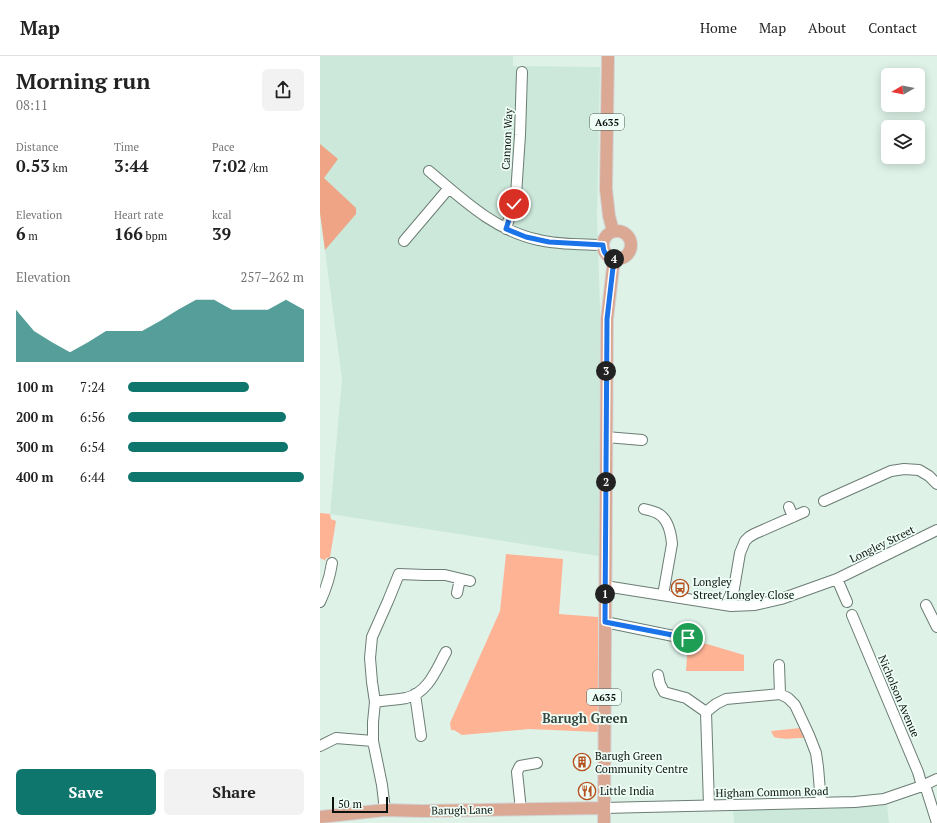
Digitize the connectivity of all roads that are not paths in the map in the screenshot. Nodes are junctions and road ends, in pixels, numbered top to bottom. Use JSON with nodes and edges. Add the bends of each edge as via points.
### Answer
{"nodes":[{"id":1,"x":608,"y":56,"type":"edge"},
{"id":2,"x":522,"y":72,"type":"dead end"},
{"id":3,"x":429,"y":171,"type":"dead end"},
{"id":4,"x":449,"y":188,"type":"junction"},
{"id":5,"x":506,"y":229,"type":"junction"},
{"id":6,"x":613,"y":231,"type":"junction"},
{"id":7,"x":404,"y":241,"type":"dead end"},
{"id":8,"x":603,"y":245,"type":"junction"},
{"id":9,"x":614,"y":259,"type":"junction"},
{"id":10,"x":606,"y":437,"type":"junction"},
{"id":11,"x":642,"y":440,"type":"dead end"},
{"id":12,"x":937,"y":484,"type":"edge"},
{"id":13,"x":789,"y":507,"type":"dead end"},
{"id":14,"x":836,"y":508,"type":"dead end"},
{"id":15,"x":644,"y":509,"type":"dead end"},
{"id":16,"x":804,"y":512,"type":"dead end"},
{"id":17,"x":793,"y":517,"type":"junction"},
{"id":18,"x":937,"y":530,"type":"edge"},
{"id":19,"x":332,"y":563,"type":"dead end"},
{"id":20,"x":837,"y":579,"type":"junction"},
{"id":21,"x":605,"y":586,"type":"junction"},
{"id":22,"x":457,"y":593,"type":"dead end"},
{"id":23,"x":663,"y":595,"type":"junction"},
{"id":24,"x":320,"y":602,"type":"edge"},
{"id":25,"x":847,"y":602,"type":"dead end"},
{"id":26,"x":926,"y":605,"type":"dead end"},
{"id":27,"x":731,"y":606,"type":"junction"},
{"id":28,"x":852,"y":615,"type":"dead end"},
{"id":29,"x":605,"y":622,"type":"junction"},
{"id":30,"x":937,"y":627,"type":"edge"},
{"id":31,"x":688,"y":638,"type":"dead end"},
{"id":32,"x":446,"y":652,"type":"dead end"},
{"id":33,"x":779,"y":665,"type":"dead end"},
{"id":34,"x":658,"y":675,"type":"dead end"},
{"id":35,"x":415,"y":694,"type":"junction"},
{"id":36,"x":780,"y":694,"type":"junction"},
{"id":37,"x":375,"y":702,"type":"junction"},
{"id":38,"x":706,"y":712,"type":"junction"},
{"id":39,"x":421,"y":736,"type":"dead end"},
{"id":40,"x":373,"y":741,"type":"junction"},
{"id":41,"x":320,"y":746,"type":"edge"},
{"id":42,"x":536,"y":763,"type":"dead end"},
{"id":43,"x":937,"y":779,"type":"edge"},
{"id":44,"x":924,"y":785,"type":"junction"},
{"id":45,"x":821,"y":803,"type":"junction"},
{"id":46,"x":709,"y":805,"type":"junction"},
{"id":47,"x":604,"y":808,"type":"junction"},
{"id":48,"x":385,"y":810,"type":"junction"},
{"id":49,"x":521,"y":810,"type":"junction"},
{"id":50,"x":320,"y":817,"type":"edge"},
{"id":51,"x":604,"y":823,"type":"edge"},
{"id":52,"x":937,"y":823,"type":"edge"}],
"edges":[{"from":1,"to":6,"type":"main road","number":"A635","via":[[606,189]]},
{"from":2,"to":5,"type":"street","name":"Cannon Way","via":[[516,195]]},
{"from":3,"to":4,"type":"street"},
{"from":4,"to":5,"type":"street","via":[[480,213]]},
{"from":4,"to":7,"type":"street"},
{"from":5,"to":8,"type":"street","via":[[549,242]]},
{"from":6,"to":8,"type":"main road","via":[[606,235]]},
{"from":6,"to":9,"type":"main road","via":[[626,234],[631,242],[626,257]]},
{"from":8,"to":9,"type":"main road","via":[[606,255]]},
{"from":9,"to":10,"type":"main road","number":"A635","via":[[607,319]]},
{"from":10,"to":11,"type":"street"},
{"from":10,"to":21,"type":"main road","number":"A635"},
{"from":12,"to":14,"type":"street","via":[[918,470],[891,471],[828,500]]},
{"from":13,"to":17,"type":"street"},
{"from":15,"to":23,"type":"street","via":[[662,517],[671,537]]},
{"from":16,"to":17,"type":"street"},
{"from":17,"to":27,"type":"street","via":[[748,536],[740,554]]},
{"from":18,"to":20,"type":"street","name":"Longley Street"},
{"from":19,"to":24,"type":"street","via":[[330,579]]},
{"from":20,"to":25,"type":"street"},
{"from":20,"to":27,"type":"street","name":"Longley Street","via":[[755,605]]},
{"from":21,"to":23,"type":"street","name":"Longley Street"},
{"from":21,"to":29,"type":"main road","number":"A635"},
{"from":22,"to":37,"type":"street","via":[[465,580],[445,575],[399,574],[372,637],[370,658]]},
{"from":23,"to":27,"type":"street","name":"Longley Street"},
{"from":26,"to":30,"type":"street"},
{"from":28,"to":44,"type":"street","name":"Nicholson Avenue"},
{"from":29,"to":31,"type":"street"},
{"from":29,"to":47,"type":"main road","number":"A635"},
{"from":32,"to":35,"type":"street","via":[[424,688]]},
{"from":33,"to":36,"type":"street"},
{"from":34,"to":38,"type":"street","via":[[664,692],[686,698]]},
{"from":35,"to":37,"type":"street","via":[[407,698]]},
{"from":35,"to":39,"type":"street"},
{"from":36,"to":38,"type":"street","via":[[726,699]]},
{"from":36,"to":45,"type":"street","via":[[795,705],[816,753]]},
{"from":37,"to":40,"type":"street"},
{"from":38,"to":46,"type":"street"},
{"from":40,"to":41,"type":"street","via":[[336,738]]},
{"from":40,"to":48,"type":"street"},
{"from":42,"to":49,"type":"street","via":[[520,766],[517,772]]},
{"from":43,"to":44,"type":"street","name":"Higham Common Road"},
{"from":44,"to":45,"type":"street","name":"Higham Common Road","via":[[884,799]]},
{"from":44,"to":52,"type":"street","name":"Nicholson Avenue"},
{"from":45,"to":46,"type":"street","name":"Higham Common Road"},
{"from":46,"to":47,"type":"street","name":"Higham Common Road"},
{"from":47,"to":49,"type":"main road","name":"Barugh Lane"},
{"from":47,"to":51,"type":"main road","number":"A635"},
{"from":48,"to":49,"type":"main road","name":"Barugh Lane"},
{"from":48,"to":50,"type":"main road","name":"Barugh Lane"}]}
